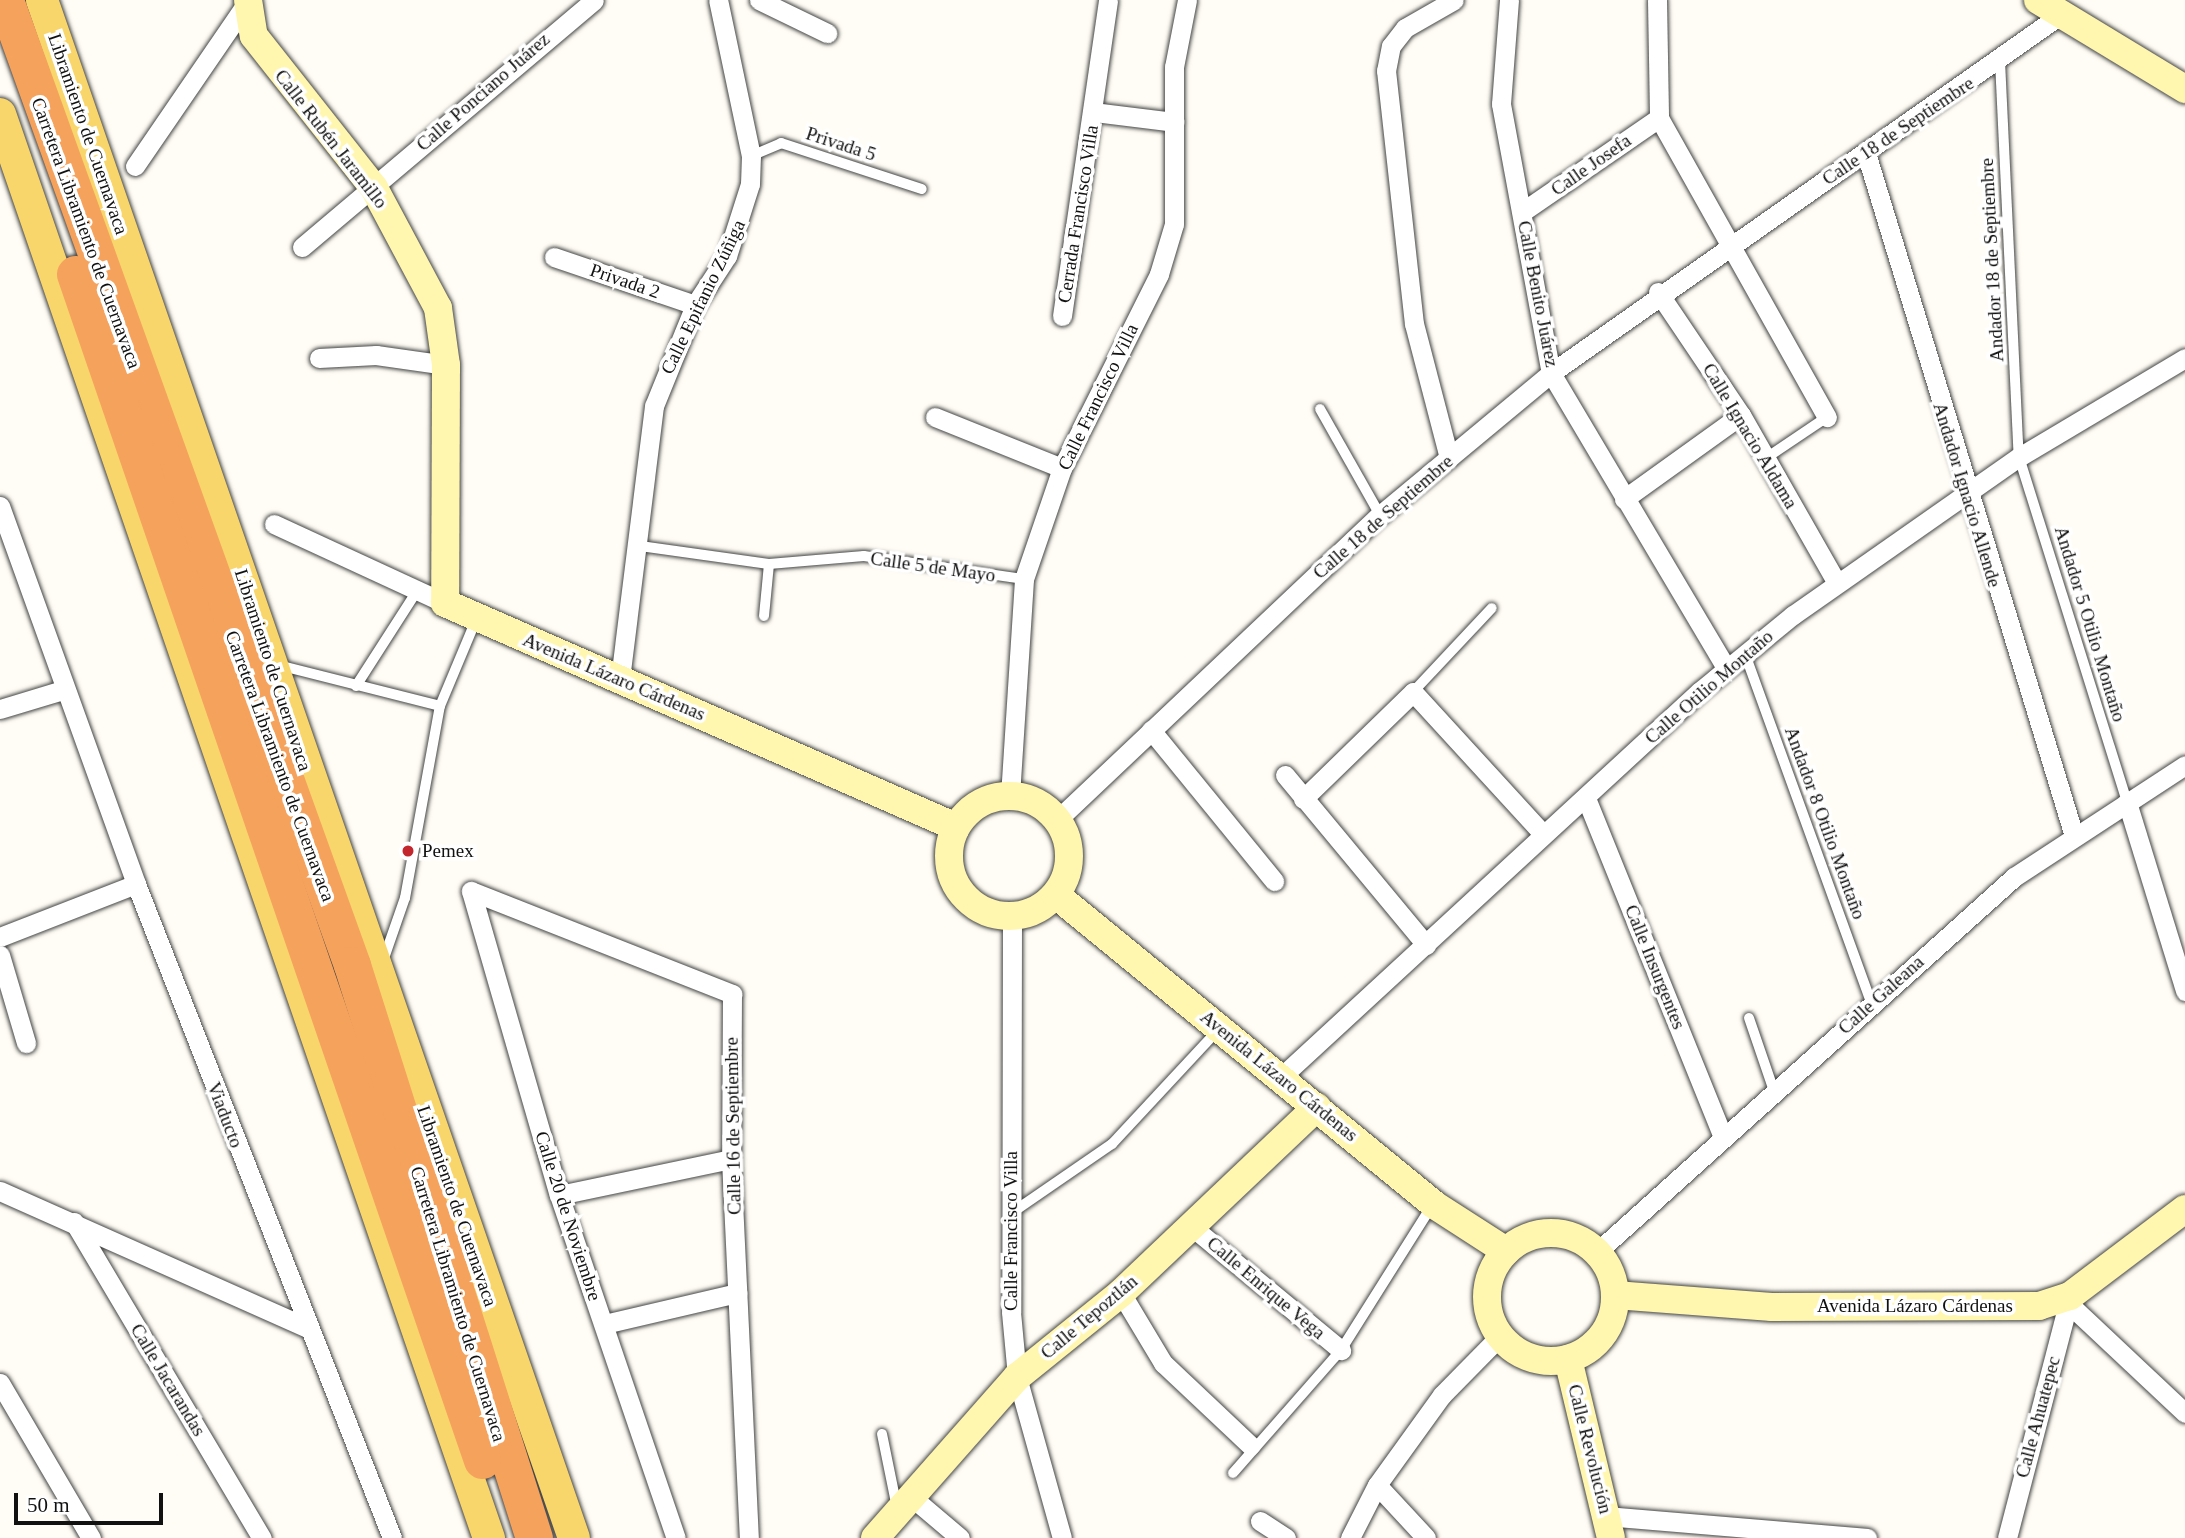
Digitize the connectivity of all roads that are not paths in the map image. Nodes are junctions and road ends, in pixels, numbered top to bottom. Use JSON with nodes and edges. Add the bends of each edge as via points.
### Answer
{"nodes":[{"id":1,"x":5,"y":0,"type":"edge"},
{"id":2,"x":42,"y":0,"type":"edge"},
{"id":3,"x":594,"y":0,"type":"edge"},
{"id":4,"x":718,"y":0,"type":"edge"},
{"id":5,"x":759,"y":0,"type":"edge"},
{"id":6,"x":1108,"y":0,"type":"edge"},
{"id":7,"x":1187,"y":0,"type":"edge"},
{"id":8,"x":1454,"y":0,"type":"edge"},
{"id":9,"x":1509,"y":0,"type":"edge"},
{"id":10,"x":1657,"y":0,"type":"edge"},
{"id":11,"x":247,"y":2,"type":"edge"},
{"id":12,"x":2049,"y":7,"type":"edge"},
{"id":13,"x":827,"y":33,"type":"dead end"},
{"id":14,"x":0,"y":54,"type":"edge"},
{"id":15,"x":2000,"y":61,"type":"junction"},
{"id":16,"x":2185,"y":89,"type":"edge"},
{"id":17,"x":1094,"y":112,"type":"junction"},
{"id":18,"x":0,"y":114,"type":"edge"},
{"id":19,"x":1659,"y":118,"type":"junction"},
{"id":20,"x":1174,"y":122,"type":"junction"},
{"id":21,"x":1866,"y":153,"type":"junction"},
{"id":22,"x":751,"y":156,"type":"junction"},
{"id":23,"x":135,"y":166,"type":"dead end"},
{"id":24,"x":374,"y":188,"type":"junction"},
{"id":25,"x":922,"y":189,"type":"dead end"},
{"id":26,"x":1522,"y":212,"type":"junction"},
{"id":27,"x":1732,"y":243,"type":"junction"},
{"id":28,"x":302,"y":247,"type":"dead end"},
{"id":29,"x":554,"y":257,"type":"dead end"},
{"id":30,"x":1658,"y":292,"type":"junction"},
{"id":31,"x":695,"y":305,"type":"junction"},
{"id":32,"x":1062,"y":316,"type":"dead end"},
{"id":33,"x":319,"y":358,"type":"dead end"},
{"id":34,"x":2185,"y":358,"type":"edge"},
{"id":35,"x":446,"y":365,"type":"junction"},
{"id":36,"x":1551,"y":373,"type":"junction"},
{"id":37,"x":1320,"y":409,"type":"dead end"},
{"id":38,"x":1741,"y":415,"type":"junction"},
{"id":39,"x":1827,"y":416,"type":"joint"},
{"id":40,"x":935,"y":417,"type":"dead end"},
{"id":41,"x":2019,"y":457,"type":"junction"},
{"id":42,"x":1449,"y":458,"type":"junction"},
{"id":43,"x":1766,"y":458,"type":"junction"},
{"id":44,"x":1062,"y":468,"type":"junction"},
{"id":45,"x":1965,"y":493,"type":"junction"},
{"id":46,"x":1624,"y":499,"type":"junction"},
{"id":47,"x":0,"y":506,"type":"edge"},
{"id":48,"x":1380,"y":515,"type":"junction"},
{"id":49,"x":274,"y":524,"type":"dead end"},
{"id":50,"x":632,"y":545,"type":"junction"},
{"id":51,"x":769,"y":564,"type":"junction"},
{"id":52,"x":1024,"y":579,"type":"junction"},
{"id":53,"x":1837,"y":583,"type":"junction"},
{"id":54,"x":417,"y":591,"type":"junction"},
{"id":55,"x":445,"y":603,"type":"junction"},
{"id":56,"x":1492,"y":608,"type":"dead end"},
{"id":57,"x":764,"y":616,"type":"dead end"},
{"id":58,"x":477,"y":618,"type":"junction"},
{"id":59,"x":1745,"y":654,"type":"junction"},
{"id":60,"x":273,"y":664,"type":"junction"},
{"id":61,"x":1727,"y":668,"type":"junction"},
{"id":62,"x":620,"y":679,"type":"junction"},
{"id":63,"x":356,"y":686,"type":"junction"},
{"id":64,"x":63,"y":690,"type":"junction"},
{"id":65,"x":1413,"y":692,"type":"junction"},
{"id":66,"x":440,"y":706,"type":"junction"},
{"id":67,"x":0,"y":709,"type":"edge"},
{"id":68,"x":1152,"y":730,"type":"junction"},
{"id":69,"x":2185,"y":765,"type":"edge"},
{"id":70,"x":1285,"y":775,"type":"dead end"},
{"id":71,"x":1010,"y":796,"type":"junction"},
{"id":72,"x":1586,"y":798,"type":"junction"},
{"id":73,"x":1303,"y":799,"type":"junction"},
{"id":74,"x":2127,"y":802,"type":"junction"},
{"id":75,"x":1057,"y":820,"type":"junction"},
{"id":76,"x":956,"y":827,"type":"junction"},
{"id":77,"x":1543,"y":834,"type":"junction"},
{"id":78,"x":2074,"y":836,"type":"junction"},
{"id":79,"x":1274,"y":881,"type":"dead end"},
{"id":80,"x":136,"y":884,"type":"junction"},
{"id":81,"x":471,"y":891,"type":"joint"},
{"id":82,"x":1056,"y":895,"type":"junction"},
{"id":83,"x":1012,"y":917,"type":"junction"},
{"id":84,"x":0,"y":937,"type":"edge"},
{"id":85,"x":1426,"y":945,"type":"junction"},
{"id":86,"x":0,"y":955,"type":"edge"},
{"id":87,"x":377,"y":978,"type":"junction"},
{"id":88,"x":2185,"y":991,"type":"edge"},
{"id":89,"x":1872,"y":1004,"type":"junction"},
{"id":90,"x":1749,"y":1018,"type":"dead end"},
{"id":91,"x":1220,"y":1027,"type":"junction"},
{"id":92,"x":26,"y":1042,"type":"dead end"},
{"id":93,"x":1280,"y":1078,"type":"junction"},
{"id":94,"x":1774,"y":1091,"type":"junction"},
{"id":95,"x":1317,"y":1107,"type":"junction"},
{"id":96,"x":1723,"y":1137,"type":"junction"},
{"id":97,"x":731,"y":1159,"type":"junction"},
{"id":98,"x":0,"y":1191,"type":"edge"},
{"id":99,"x":559,"y":1195,"type":"junction"},
{"id":100,"x":1433,"y":1203,"type":"junction"},
{"id":101,"x":2185,"y":1209,"type":"edge"},
{"id":102,"x":1010,"y":1214,"type":"junction"},
{"id":103,"x":74,"y":1222,"type":"junction"},
{"id":104,"x":1191,"y":1226,"type":"junction"},
{"id":105,"x":1506,"y":1251,"type":"junction"},
{"id":106,"x":1597,"y":1252,"type":"junction"},
{"id":107,"x":737,"y":1293,"type":"junction"},
{"id":108,"x":1121,"y":1293,"type":"junction"},
{"id":109,"x":1615,"y":1295,"type":"junction"},
{"id":110,"x":2070,"y":1300,"type":"junction"},
{"id":111,"x":604,"y":1324,"type":"junction"},
{"id":112,"x":306,"y":1327,"type":"junction"},
{"id":113,"x":1500,"y":1336,"type":"junction"},
{"id":114,"x":1341,"y":1350,"type":"junction"},
{"id":115,"x":1568,"y":1359,"type":"junction"},
{"id":116,"x":1017,"y":1377,"type":"junction"},
{"id":117,"x":0,"y":1383,"type":"edge"},
{"id":118,"x":2185,"y":1413,"type":"edge"},
{"id":119,"x":882,"y":1434,"type":"dead end"},
{"id":120,"x":1251,"y":1445,"type":"junction"},
{"id":121,"x":1233,"y":1473,"type":"dead end"},
{"id":122,"x":1377,"y":1485,"type":"junction"},
{"id":123,"x":906,"y":1506,"type":"junction"},
{"id":124,"x":1260,"y":1521,"type":"dead end"},
{"id":125,"x":1609,"y":1527,"type":"edge"},
{"id":126,"x":1780,"y":1533,"type":"edge"},
{"id":127,"x":91,"y":1538,"type":"edge"},
{"id":128,"x":262,"y":1538,"type":"edge"},
{"id":129,"x":392,"y":1538,"type":"edge"},
{"id":130,"x":489,"y":1538,"type":"edge"},
{"id":131,"x":510,"y":1538,"type":"edge"},
{"id":132,"x":534,"y":1538,"type":"edge"},
{"id":133,"x":574,"y":1538,"type":"edge"},
{"id":134,"x":676,"y":1538,"type":"edge"},
{"id":135,"x":748,"y":1538,"type":"edge"},
{"id":136,"x":875,"y":1538,"type":"edge"},
{"id":137,"x":960,"y":1538,"type":"edge"},
{"id":138,"x":1062,"y":1538,"type":"edge"},
{"id":139,"x":1286,"y":1538,"type":"edge"},
{"id":140,"x":1350,"y":1538,"type":"edge"},
{"id":141,"x":1426,"y":1538,"type":"edge"},
{"id":142,"x":1867,"y":1538,"type":"edge"},
{"id":143,"x":2007,"y":1538,"type":"edge"}],
"edges":[{"from":1,"to":132,"type":"highway","name":"Carretera Libramiento de Cuernavaca","via":[[352,965]]},
{"from":2,"to":60,"type":"main road","name":"Libramiento de Cuernavaca"},
{"from":3,"to":24,"type":"street","name":"Calle Ponciano Juárez"},
{"from":4,"to":22,"type":"street","name":"Calle Epifanio Zúñiga"},
{"from":5,"to":13,"type":"street"},
{"from":6,"to":17,"type":"street","name":"Cerrada Francisco Villa"},
{"from":7,"to":20,"type":"street","name":"Calle Francisco Villa","via":[[1176,44]]},
{"from":8,"to":42,"type":"street","via":[[1405,28],[1391,46],[1385,71],[1414,324]]},
{"from":9,"to":26,"type":"street","name":"Calle Benito Juárez","via":[[1501,104]]},
{"from":10,"to":19,"type":"street"},
{"from":11,"to":23,"type":"street"},
{"from":11,"to":24,"type":"street","name":"Calle Rubén Jaramillo","via":[[254,36],[275,68]]},
{"from":12,"to":15,"type":"street","name":"Calle 18 de Septiembre"},
{"from":12,"to":16,"type":"street"},
{"from":14,"to":131,"type":"highway","name":"Carretera Libramiento de Cuernavaca"},
{"from":15,"to":21,"type":"street","name":"Calle 18 de Septiembre"},
{"from":15,"to":41,"type":"lane","name":"Andador 18 de Septiembre"},
{"from":17,"to":20,"type":"street","name":"Cerrada Francisco Villa"},
{"from":17,"to":32,"type":"street","name":"Cerrada Francisco Villa"},
{"from":18,"to":130,"type":"main road"},
{"from":19,"to":26,"type":"street","name":"Calle Josefa"},
{"from":19,"to":27,"type":"street"},
{"from":20,"to":44,"type":"street","name":"Calle Francisco Villa","via":[[1174,225],[1159,274]]},
{"from":21,"to":27,"type":"street","name":"Calle 18 de Septiembre"},
{"from":21,"to":45,"type":"street","name":"Andador Ignacio Allende"},
{"from":22,"to":25,"type":"lane","name":"Privada 5","via":[[781,143]]},
{"from":22,"to":31,"type":"street","name":"Calle Epifanio Zúñiga","via":[[742,219]]},
{"from":24,"to":28,"type":"street","name":"Calle Ponciano Juárez"},
{"from":24,"to":35,"type":"street","name":"Calle Rubén Jaramillo","via":[[438,308]]},
{"from":26,"to":36,"type":"street","name":"Calle Benito Juárez"},
{"from":27,"to":30,"type":"street","name":"Calle 18 de Septiembre"},
{"from":27,"to":39,"type":"street"},
{"from":29,"to":31,"type":"street","name":"Privada 2"},
{"from":30,"to":36,"type":"street","name":"Calle 18 de Septiembre"},
{"from":30,"to":38,"type":"street","name":"Calle Ignacio Aldama"},
{"from":31,"to":50,"type":"street","name":"Calle Epifanio Zúñiga","via":[[654,406]]},
{"from":33,"to":35,"type":"street","via":[[376,355]]},
{"from":34,"to":41,"type":"street","name":"Calle Otilio Montaño"},
{"from":35,"to":55,"type":"street","name":"Calle Rubén Jaramillo"},
{"from":36,"to":42,"type":"street","name":"Calle 18 de Septiembre"},
{"from":36,"to":46,"type":"street","name":"Calle Benito Juárez"},
{"from":37,"to":48,"type":"lane"},
{"from":38,"to":43,"type":"street","name":"Calle Ignacio Aldama"},
{"from":38,"to":46,"type":"street"},
{"from":39,"to":43,"type":"lane"},
{"from":40,"to":44,"type":"street"},
{"from":41,"to":45,"type":"street","name":"Calle Otilio Montaño"},
{"from":41,"to":74,"type":"lane","name":"Andador 5 Otilio Montaño"},
{"from":42,"to":48,"type":"street","name":"Calle 18 de Septiembre"},
{"from":43,"to":53,"type":"street","name":"Calle Ignacio Aldama"},
{"from":44,"to":52,"type":"street","name":"Calle Francisco Villa"},
{"from":45,"to":53,"type":"street","name":"Calle Otilio Montaño"},
{"from":45,"to":78,"type":"street","name":"Andador Ignacio Allende"},
{"from":46,"to":61,"type":"street","name":"Calle Benito Juárez"},
{"from":47,"to":64,"type":"street","name":"Viaducto"},
{"from":48,"to":68,"type":"street","name":"Calle 18 de Septiembre"},
{"from":49,"to":54,"type":"street","name":"Avenida Lázaro Cárdenas"},
{"from":50,"to":51,"type":"lane","name":"Calle 5 de Mayo"},
{"from":50,"to":62,"type":"street","name":"Calle Epifanio Zúñiga"},
{"from":51,"to":52,"type":"lane","name":"Calle 5 de Mayo","via":[[864,556]]},
{"from":51,"to":57,"type":"lane"},
{"from":52,"to":71,"type":"street","name":"Calle Francisco Villa"},
{"from":53,"to":59,"type":"street","name":"Calle Otilio Montaño"},
{"from":54,"to":55,"type":"street","name":"Avenida Lázaro Cárdenas"},
{"from":54,"to":63,"type":"lane"},
{"from":55,"to":58,"type":"street","name":"Avenida Lázaro Cárdenas"},
{"from":56,"to":65,"type":"lane"},
{"from":58,"to":62,"type":"street","name":"Avenida Lázaro Cárdenas"},
{"from":58,"to":66,"type":"lane"},
{"from":59,"to":61,"type":"street","name":"Calle Otilio Montaño"},
{"from":59,"to":89,"type":"lane","name":"Andador 8 Otilio Montaño"},
{"from":60,"to":63,"type":"lane"},
{"from":60,"to":87,"type":"main road","name":"Libramiento de Cuernavaca"},
{"from":61,"to":72,"type":"street","name":"Calle Otilio Montaño"},
{"from":62,"to":76,"type":"street","name":"Avenida Lázaro Cárdenas"},
{"from":63,"to":66,"type":"lane"},
{"from":64,"to":67,"type":"street"},
{"from":64,"to":80,"type":"street","name":"Viaducto"},
{"from":65,"to":73,"type":"street"},
{"from":65,"to":77,"type":"street"},
{"from":66,"to":87,"type":"lane","via":[[405,898]]},
{"from":68,"to":75,"type":"street","name":"Calle 18 de Septiembre"},
{"from":68,"to":79,"type":"street"},
{"from":69,"to":74,"type":"street","name":"Calle Galeana"},
{"from":70,"to":73,"type":"street"},
{"from":71,"to":75,"type":"street","via":[[1044,807]]},
{"from":71,"to":76,"type":"street","via":[[979,804]]},
{"from":72,"to":77,"type":"street","name":"Calle Otilio Montaño"},
{"from":72,"to":96,"type":"street","name":"Calle Insurgentes"},
{"from":73,"to":85,"type":"street"},
{"from":74,"to":78,"type":"street","name":"Calle Galeana"},
{"from":74,"to":88,"type":"street"},
{"from":75,"to":82,"type":"street","via":[[1069,857]]},
{"from":76,"to":83,"type":"street","via":[[948,858],[958,888],[981,910]]},
{"from":77,"to":85,"type":"street","name":"Calle Otilio Montaño"},
{"from":78,"to":89,"type":"street","name":"Calle Galeana","via":[[2014,877]]},
{"from":80,"to":84,"type":"street"},
{"from":80,"to":112,"type":"street","name":"Viaducto"},
{"from":81,"to":97,"type":"street","name":"Calle 16 de Septiembre","via":[[732,994]]},
{"from":81,"to":99,"type":"street","name":"Calle 20 de Noviembre"},
{"from":82,"to":83,"type":"street"},
{"from":82,"to":91,"type":"street","name":"Avenida Lázaro Cárdenas"},
{"from":83,"to":102,"type":"street","name":"Calle Francisco Villa"},
{"from":85,"to":93,"type":"street","name":"Calle Otilio Montaño"},
{"from":86,"to":92,"type":"street"},
{"from":87,"to":133,"type":"main road","name":"Libramiento de Cuernavaca"},
{"from":89,"to":94,"type":"street","name":"Calle Galeana"},
{"from":90,"to":94,"type":"lane"},
{"from":91,"to":93,"type":"street","name":"Avenida Lázaro Cárdenas"},
{"from":91,"to":102,"type":"lane","via":[[1112,1144]]},
{"from":93,"to":95,"type":"street","name":"Avenida Lázaro Cárdenas"},
{"from":94,"to":96,"type":"street","name":"Calle Galeana"},
{"from":95,"to":100,"type":"street","name":"Avenida Lázaro Cárdenas"},
{"from":95,"to":104,"type":"street","name":"Calle Tepoztlán"},
{"from":96,"to":106,"type":"street","name":"Calle Galeana"},
{"from":97,"to":99,"type":"street"},
{"from":97,"to":107,"type":"street","name":"Calle 16 de Septiembre"},
{"from":98,"to":103,"type":"street"},
{"from":99,"to":111,"type":"street","name":"Calle 20 de Noviembre"},
{"from":100,"to":105,"type":"street","name":"Avenida Lázaro Cárdenas"},
{"from":100,"to":114,"type":"lane"},
{"from":101,"to":110,"type":"street","name":"Avenida Lázaro Cárdenas"},
{"from":102,"to":116,"type":"street","name":"Calle Francisco Villa"},
{"from":103,"to":112,"type":"street"},
{"from":103,"to":128,"type":"street","name":"Calle Jacarandas"},
{"from":104,"to":108,"type":"street","name":"Calle Tepoztlán"},
{"from":104,"to":114,"type":"street","name":"Calle Enrique Vega"},
{"from":105,"to":106,"type":"street","via":[[1522,1239],[1562,1233]]},
{"from":105,"to":113,"type":"street","via":[[1487,1293]]},
{"from":106,"to":109,"type":"street"},
{"from":107,"to":111,"type":"street"},
{"from":107,"to":135,"type":"street","name":"Calle 16 de Septiembre"},
{"from":108,"to":116,"type":"street","name":"Calle Tepoztlán"},
{"from":108,"to":120,"type":"street","via":[[1163,1363]]},
{"from":109,"to":110,"type":"street","name":"Avenida Lázaro Cárdenas","via":[[1772,1307],[2012,1308]]},
{"from":109,"to":115,"type":"street","via":[[1603,1335]]},
{"from":110,"to":118,"type":"street"},
{"from":110,"to":143,"type":"street","name":"Calle Ahuatepec"},
{"from":111,"to":134,"type":"street","name":"Calle 20 de Noviembre"},
{"from":112,"to":129,"type":"street","name":"Viaducto"},
{"from":113,"to":115,"type":"street","via":[[1523,1355]]},
{"from":113,"to":122,"type":"street","via":[[1443,1395]]},
{"from":114,"to":120,"type":"lane"},
{"from":115,"to":125,"type":"street","name":"Calle Revolución"},
{"from":116,"to":123,"type":"street","name":"Calle Tepoztlán"},
{"from":116,"to":138,"type":"street","name":"Calle Francisco Villa"},
{"from":117,"to":127,"type":"street"},
{"from":119,"to":123,"type":"lane"},
{"from":120,"to":121,"type":"lane"},
{"from":122,"to":140,"type":"street"},
{"from":122,"to":141,"type":"street"},
{"from":123,"to":136,"type":"street","name":"Calle Tepoztlán"},
{"from":123,"to":137,"type":"street"},
{"from":124,"to":139,"type":"street"},
{"from":125,"to":126,"type":"street"},
{"from":126,"to":142,"type":"street"}]}
